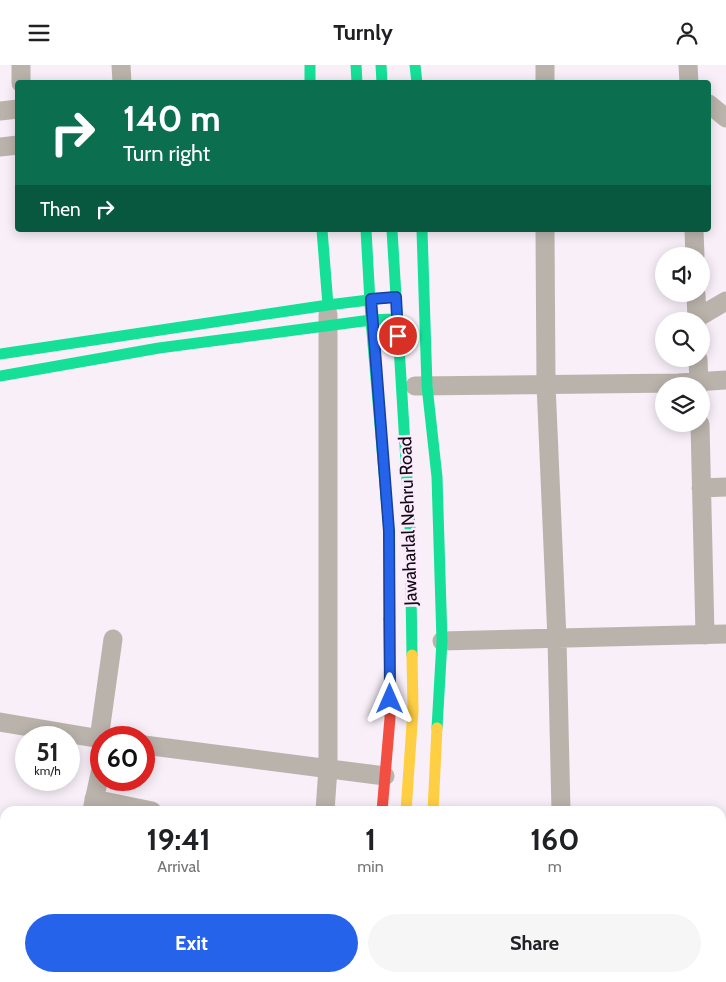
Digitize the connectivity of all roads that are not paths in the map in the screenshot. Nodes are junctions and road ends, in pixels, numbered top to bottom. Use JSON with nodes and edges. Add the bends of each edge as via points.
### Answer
{"nodes":[{"id":1,"x":21,"y":65,"type":"edge"},
{"id":2,"x":121,"y":65,"type":"edge"},
{"id":3,"x":310,"y":65,"type":"edge"},
{"id":4,"x":356,"y":65,"type":"edge"},
{"id":5,"x":381,"y":65,"type":"edge"},
{"id":6,"x":416,"y":65,"type":"edge"},
{"id":7,"x":545,"y":65,"type":"edge"},
{"id":8,"x":688,"y":65,"type":"edge"},
{"id":9,"x":21,"y":80,"type":"edge"},
{"id":10,"x":122,"y":80,"type":"edge"},
{"id":11,"x":310,"y":80,"type":"edge"},
{"id":12,"x":357,"y":80,"type":"edge"},
{"id":13,"x":382,"y":80,"type":"edge"},
{"id":14,"x":417,"y":80,"type":"edge"},
{"id":15,"x":545,"y":80,"type":"edge"},
{"id":16,"x":689,"y":80,"type":"edge"},
{"id":17,"x":711,"y":106,"type":"edge"},
{"id":18,"x":15,"y":109,"type":"edge"},
{"id":19,"x":0,"y":111,"type":"edge"},
{"id":20,"x":726,"y":118,"type":"edge"},
{"id":21,"x":15,"y":145,"type":"edge"},
{"id":22,"x":0,"y":147,"type":"edge"},
{"id":23,"x":322,"y":232,"type":"edge"},
{"id":24,"x":366,"y":232,"type":"edge"},
{"id":25,"x":393,"y":232,"type":"edge"},
{"id":26,"x":422,"y":232,"type":"edge"},
{"id":27,"x":545,"y":232,"type":"edge"},
{"id":28,"x":694,"y":232,"type":"edge"},
{"id":29,"x":694,"y":247,"type":"edge"},
{"id":30,"x":410,"y":297,"type":"junction"},
{"id":31,"x":371,"y":299,"type":"junction"},
{"id":32,"x":726,"y":301,"type":"edge"},
{"id":33,"x":328,"y":305,"type":"junction"},
{"id":34,"x":708,"y":312,"type":"edge"},
{"id":35,"x":411,"y":318,"type":"junction"},
{"id":36,"x":372,"y":320,"type":"junction"},
{"id":37,"x":329,"y":326,"type":"junction"},
{"id":38,"x":0,"y":353,"type":"edge"},
{"id":39,"x":0,"y":376,"type":"edge"},
{"id":40,"x":726,"y":380,"type":"edge"},
{"id":41,"x":710,"y":382,"type":"edge"},
{"id":42,"x":655,"y":384,"type":"edge"},
{"id":43,"x":546,"y":385,"type":"junction"},
{"id":44,"x":402,"y":386,"type":"junction"},
{"id":45,"x":427,"y":386,"type":"junction"},
{"id":46,"x":700,"y":432,"type":"edge"},
{"id":47,"x":726,"y":487,"type":"edge"},
{"id":48,"x":702,"y":488,"type":"junction"},
{"id":49,"x":726,"y":634,"type":"edge"},
{"id":50,"x":705,"y":635,"type":"junction"},
{"id":51,"x":113,"y":639,"type":"dead end"},
{"id":52,"x":557,"y":639,"type":"junction"},
{"id":53,"x":442,"y":641,"type":"junction"},
{"id":54,"x":0,"y":722,"type":"edge"},
{"id":55,"x":102,"y":726,"type":"edge"},
{"id":56,"x":90,"y":737,"type":"edge"},
{"id":57,"x":155,"y":746,"type":"edge"},
{"id":58,"x":328,"y":768,"type":"junction"},
{"id":59,"x":385,"y":776,"type":"junction"},
{"id":60,"x":96,"y":791,"type":"edge"},
{"id":61,"x":93,"y":805,"type":"edge"},
{"id":62,"x":325,"y":806,"type":"edge"},
{"id":63,"x":382,"y":806,"type":"edge"},
{"id":64,"x":406,"y":806,"type":"edge"},
{"id":65,"x":432,"y":806,"type":"edge"},
{"id":66,"x":561,"y":806,"type":"edge"}],
"edges":[{"from":1,"to":9,"type":"street"},
{"from":2,"to":10,"type":"street"},
{"from":3,"to":11,"type":"street"},
{"from":4,"to":12,"type":"street"},
{"from":5,"to":13,"type":"street"},
{"from":6,"to":14,"type":"street"},
{"from":7,"to":15,"type":"street"},
{"from":8,"to":16,"type":"street"},
{"from":17,"to":20,"type":"street"},
{"from":18,"to":19,"type":"street"},
{"from":21,"to":22,"type":"street"},
{"from":23,"to":33,"type":"street"},
{"from":24,"to":31,"type":"street","name":"Jawaharlal Nehru Road"},
{"from":25,"to":30,"type":"street","name":"Jawaharlal Nehru Road"},
{"from":26,"to":30,"type":"street"},
{"from":27,"to":43,"type":"street"},
{"from":28,"to":29,"type":"street"},
{"from":30,"to":31,"type":"street"},
{"from":30,"to":35,"type":"street","name":"Jawaharlal Nehru Road"},
{"from":30,"to":35,"type":"street"},
{"from":31,"to":33,"type":"street"},
{"from":31,"to":36,"type":"street","name":"Jawaharlal Nehru Road"},
{"from":32,"to":34,"type":"street"},
{"from":33,"to":37,"type":"street"},
{"from":33,"to":38,"type":"street"},
{"from":35,"to":36,"type":"street"},
{"from":35,"to":44,"type":"street","name":"Jawaharlal Nehru Road"},
{"from":35,"to":45,"type":"street"},
{"from":36,"to":37,"type":"street"},
{"from":36,"to":59,"type":"street","name":"Jawaharlal Nehru Road","via":[[389,531],[390,718]]},
{"from":37,"to":39,"type":"street","via":[[159,348]]},
{"from":37,"to":58,"type":"street"},
{"from":40,"to":41,"type":"street"},
{"from":42,"to":43,"type":"street"},
{"from":43,"to":45,"type":"street"},
{"from":43,"to":52,"type":"street"},
{"from":44,"to":45,"type":"street"},
{"from":44,"to":64,"type":"street","name":"Jawaharlal Nehru Road","via":[[410,528],[413,710]]},
{"from":45,"to":53,"type":"street","via":[[436,477]]},
{"from":46,"to":48,"type":"street"},
{"from":47,"to":48,"type":"street"},
{"from":48,"to":50,"type":"street"},
{"from":49,"to":50,"type":"street"},
{"from":50,"to":52,"type":"street"},
{"from":51,"to":55,"type":"street"},
{"from":52,"to":53,"type":"street"},
{"from":52,"to":66,"type":"street"},
{"from":53,"to":65,"type":"street"},
{"from":54,"to":56,"type":"street"},
{"from":57,"to":58,"type":"street"},
{"from":58,"to":59,"type":"street"},
{"from":58,"to":62,"type":"street"},
{"from":59,"to":63,"type":"street","name":"Jawaharlal Nehru Road"},
{"from":60,"to":61,"type":"street"}]}
